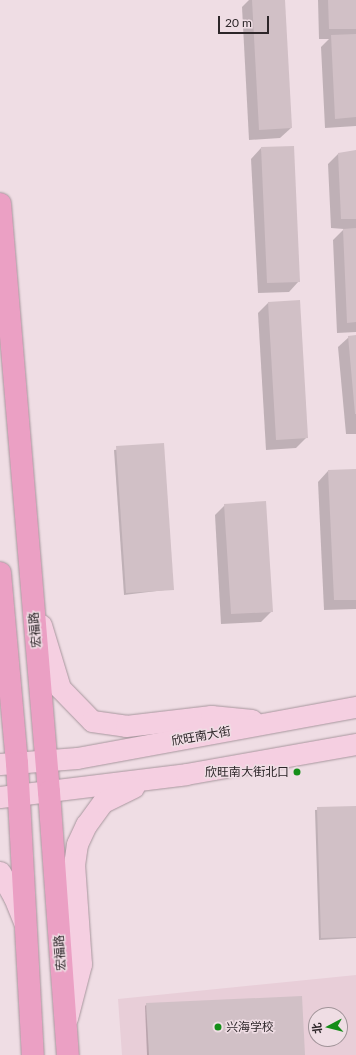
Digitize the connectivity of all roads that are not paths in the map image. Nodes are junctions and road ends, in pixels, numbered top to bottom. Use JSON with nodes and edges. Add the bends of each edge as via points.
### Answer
{"nodes":[{"id":1,"x":0,"y":204,"type":"edge"},
{"id":2,"x":0,"y":573,"type":"edge"},
{"id":3,"x":32,"y":587,"type":"junction"},
{"id":4,"x":356,"y":707,"type":"edge"},
{"id":5,"x":274,"y":723,"type":"junction"},
{"id":6,"x":356,"y":744,"type":"edge"},
{"id":7,"x":46,"y":761,"type":"junction"},
{"id":8,"x":9,"y":763,"type":"edge"},
{"id":9,"x":186,"y":774,"type":"junction"},
{"id":10,"x":49,"y":792,"type":"junction"},
{"id":11,"x":9,"y":796,"type":"edge"},
{"id":12,"x":0,"y":872,"type":"edge"},
{"id":13,"x":25,"y":926,"type":"junction"},
{"id":14,"x":65,"y":1023,"type":"junction"},
{"id":15,"x":33,"y":1055,"type":"edge"},
{"id":16,"x":68,"y":1055,"type":"edge"}],
"edges":[{"from":1,"to":3,"type":"main road","name":"宏福路"},
{"from":2,"to":8,"type":"main road"},
{"from":3,"to":5,"type":"main road","via":[[60,688],[92,721],[126,726],[211,716]]},
{"from":3,"to":7,"type":"main road","name":"宏福路"},
{"from":4,"to":5,"type":"main road","name":"欣旺南大街"},
{"from":5,"to":7,"type":"main road","name":"欣旺南大街","via":[[77,758]]},
{"from":6,"to":9,"type":"main road"},
{"from":7,"to":8,"type":"main road","name":"欣旺南大街"},
{"from":7,"to":10,"type":"main road","name":"宏福路"},
{"from":8,"to":11,"type":"main road"},
{"from":9,"to":10,"type":"main road"},
{"from":9,"to":14,"type":"main road","via":[[127,790],[103,802],[86,825],[77,844],[74,865],[82,964]]},
{"from":10,"to":11,"type":"main road"},
{"from":10,"to":14,"type":"main road","name":"宏福路"},
{"from":11,"to":13,"type":"main road"},
{"from":12,"to":13,"type":"main road","via":[[14,897]]},
{"from":13,"to":15,"type":"main road"},
{"from":14,"to":16,"type":"main road","name":"宏福路"}]}
